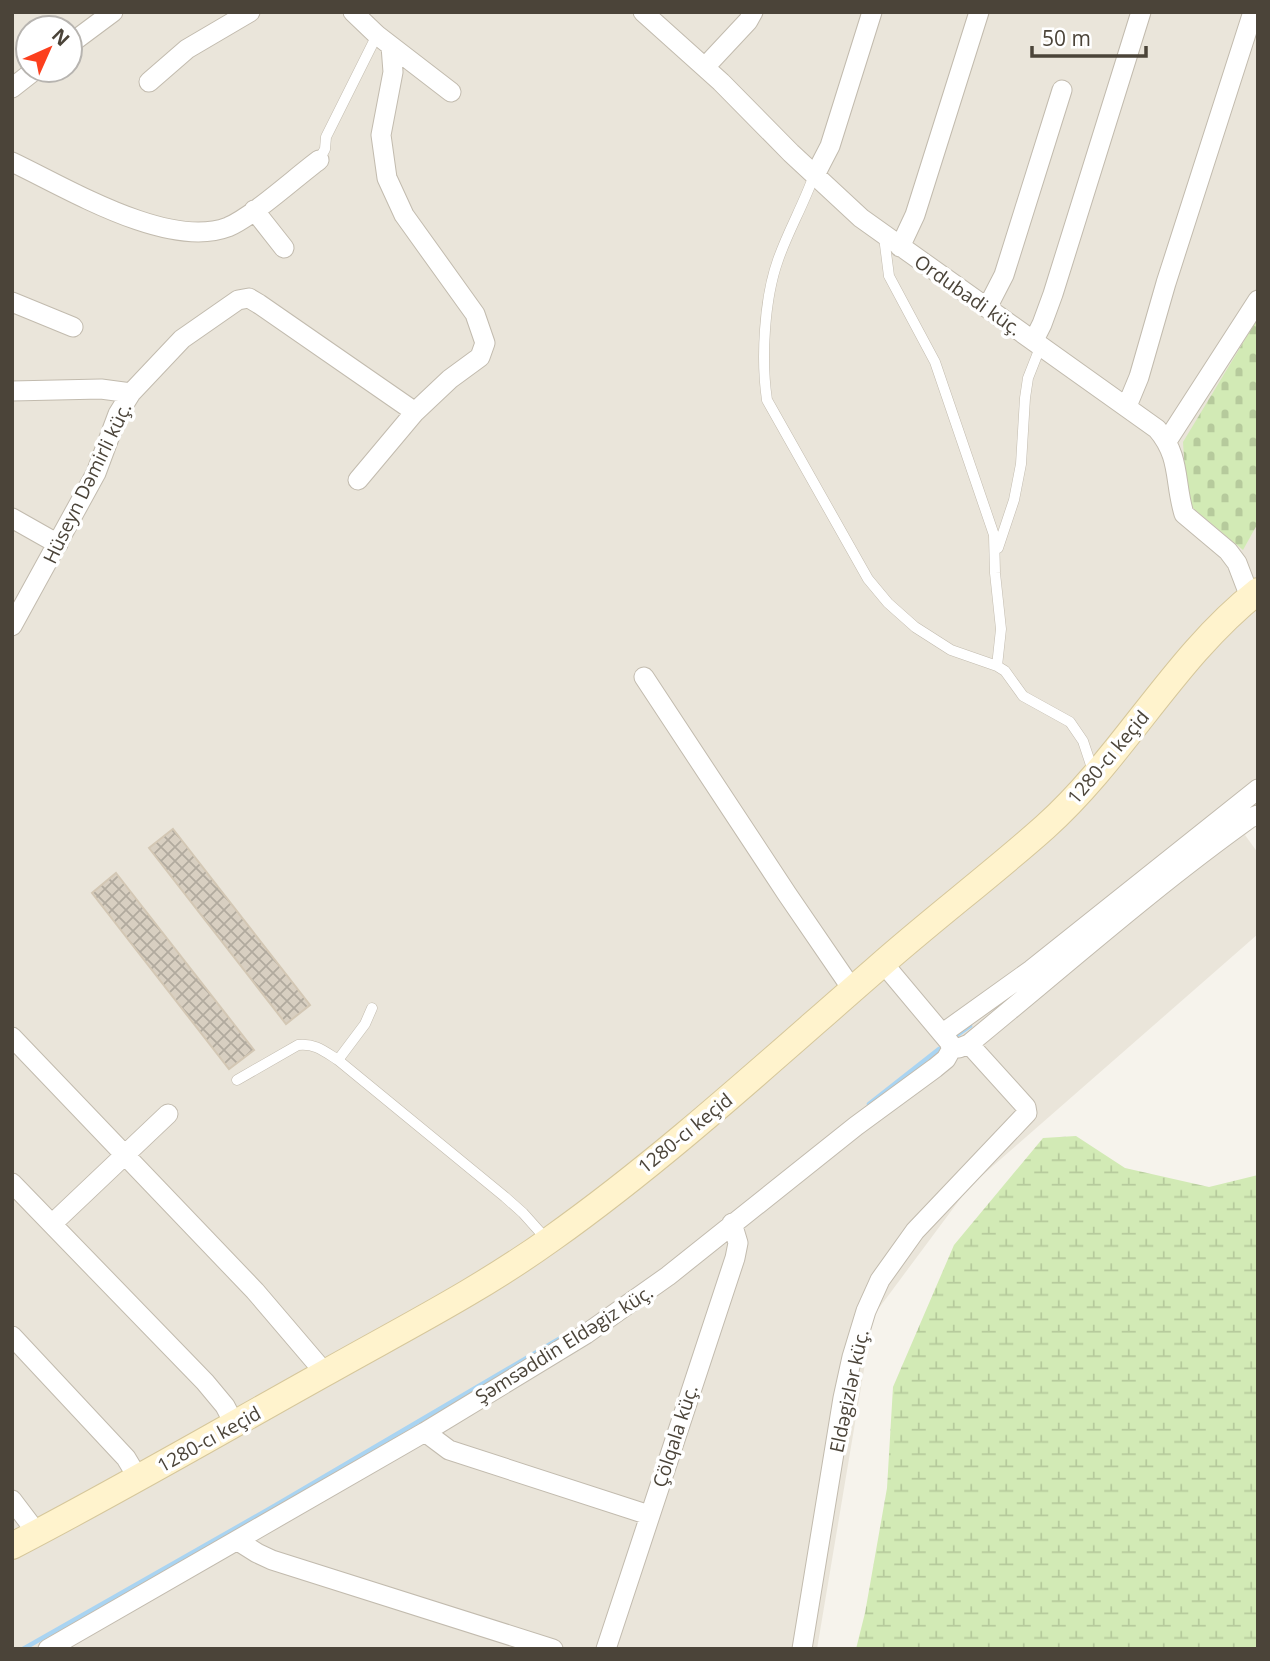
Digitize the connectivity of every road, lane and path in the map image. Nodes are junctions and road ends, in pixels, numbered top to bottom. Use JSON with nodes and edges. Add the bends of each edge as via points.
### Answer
{"nodes":[{"id":1,"x":113,"y":12,"type":"edge"},
{"id":2,"x":250,"y":12,"type":"edge"},
{"id":3,"x":353,"y":12,"type":"edge"},
{"id":4,"x":643,"y":12,"type":"edge"},
{"id":5,"x":753,"y":12,"type":"edge"},
{"id":6,"x":872,"y":12,"type":"edge"},
{"id":7,"x":979,"y":12,"type":"edge"},
{"id":8,"x":1141,"y":12,"type":"edge"},
{"id":9,"x":1253,"y":12,"type":"edge"},
{"id":10,"x":84,"y":34,"type":"edge"},
{"id":11,"x":384,"y":40,"type":"junction"},
{"id":12,"x":705,"y":67,"type":"junction"},
{"id":13,"x":149,"y":82,"type":"dead end"},
{"id":14,"x":1062,"y":90,"type":"dead end"},
{"id":15,"x":451,"y":92,"type":"dead end"},
{"id":16,"x":319,"y":160,"type":"joint"},
{"id":17,"x":12,"y":162,"type":"edge"},
{"id":18,"x":814,"y":175,"type":"junction"},
{"id":19,"x":254,"y":210,"type":"junction"},
{"id":20,"x":892,"y":242,"type":"junction"},
{"id":21,"x":284,"y":248,"type":"dead end"},
{"id":22,"x":1258,"y":300,"type":"edge"},
{"id":23,"x":12,"y":302,"type":"edge"},
{"id":24,"x":988,"y":308,"type":"junction"},
{"id":25,"x":73,"y":327,"type":"dead end"},
{"id":26,"x":1037,"y":342,"type":"junction"},
{"id":27,"x":12,"y":391,"type":"edge"},
{"id":28,"x":131,"y":393,"type":"junction"},
{"id":29,"x":1128,"y":406,"type":"junction"},
{"id":30,"x":415,"y":412,"type":"junction"},
{"id":31,"x":1167,"y":441,"type":"junction"},
{"id":32,"x":359,"y":480,"type":"dead end"},
{"id":33,"x":12,"y":518,"type":"edge"},
{"id":34,"x":58,"y":544,"type":"junction"},
{"id":35,"x":996,"y":555,"type":"junction"},
{"id":36,"x":1254,"y":594,"type":"edge"},
{"id":37,"x":12,"y":626,"type":"edge"},
{"id":38,"x":998,"y":666,"type":"junction"},
{"id":39,"x":644,"y":677,"type":"dead end"},
{"id":40,"x":1094,"y":775,"type":"junction"},
{"id":41,"x":1258,"y":789,"type":"edge"},
{"id":42,"x":1258,"y":815,"type":"edge"},
{"id":43,"x":883,"y":963,"type":"junction"},
{"id":44,"x":852,"y":989,"type":"junction"},
{"id":45,"x":372,"y":1008,"type":"dead end"},
{"id":46,"x":12,"y":1037,"type":"edge"},
{"id":47,"x":955,"y":1042,"type":"junction"},
{"id":48,"x":338,"y":1060,"type":"junction"},
{"id":49,"x":237,"y":1080,"type":"dead end"},
{"id":50,"x":168,"y":1114,"type":"dead end"},
{"id":51,"x":126,"y":1156,"type":"junction"},
{"id":52,"x":12,"y":1183,"type":"edge"},
{"id":53,"x":732,"y":1223,"type":"junction"},
{"id":54,"x":52,"y":1224,"type":"junction"},
{"id":55,"x":548,"y":1241,"type":"junction"},
{"id":56,"x":12,"y":1336,"type":"edge"},
{"id":57,"x":325,"y":1373,"type":"junction"},
{"id":58,"x":235,"y":1424,"type":"junction"},
{"id":59,"x":425,"y":1432,"type":"junction"},
{"id":60,"x":138,"y":1478,"type":"junction"},
{"id":61,"x":12,"y":1500,"type":"edge"},
{"id":62,"x":649,"y":1515,"type":"junction"},
{"id":63,"x":37,"y":1533,"type":"junction"},
{"id":64,"x":238,"y":1541,"type":"junction"},
{"id":65,"x":12,"y":1546,"type":"edge"},
{"id":66,"x":50,"y":1648,"type":"edge"},
{"id":67,"x":553,"y":1649,"type":"edge"},
{"id":68,"x":606,"y":1649,"type":"edge"},
{"id":69,"x":802,"y":1649,"type":"edge"}],
"edges":[{"from":1,"to":10,"type":"street"},
{"from":2,"to":13,"type":"street","via":[[187,49]]},
{"from":3,"to":11,"type":"street"},
{"from":4,"to":12,"type":"street","name":"Ordubadi küç."},
{"from":5,"to":12,"type":"street"},
{"from":6,"to":18,"type":"street","via":[[830,146]]},
{"from":7,"to":20,"type":"street","via":[[915,215]]},
{"from":8,"to":26,"type":"street"},
{"from":9,"to":29,"type":"street"},
{"from":11,"to":15,"type":"street"},
{"from":11,"to":16,"type":"lane","via":[[326,137]]},
{"from":11,"to":30,"type":"street","via":[[393,72],[382,135],[387,178],[404,215],[475,314],[485,344],[480,357]]},
{"from":12,"to":18,"type":"street","name":"Ordubadi küç."},
{"from":14,"to":24,"type":"street","via":[[1004,275]]},
{"from":16,"to":19,"type":"street"},
{"from":17,"to":19,"type":"street","via":[[136,220],[166,228],[212,231],[230,226]]},
{"from":18,"to":20,"type":"street","name":"Ordubadi küç."},
{"from":18,"to":38,"type":"lane","via":[[771,288],[762,367],[766,400],[868,579],[888,603],[951,650]]},
{"from":19,"to":21,"type":"street"},
{"from":20,"to":24,"type":"street","name":"Ordubadi küç."},
{"from":20,"to":35,"type":"lane","via":[[889,276],[935,362],[985,504]]},
{"from":22,"to":31,"type":"street"},
{"from":23,"to":25,"type":"street"},
{"from":24,"to":26,"type":"street","name":"Ordubadi küç."},
{"from":26,"to":29,"type":"street","name":"Ordubadi küç."},
{"from":26,"to":35,"type":"lane","via":[[1028,378],[1021,464]]},
{"from":27,"to":28,"type":"street"},
{"from":28,"to":30,"type":"street","name":"Hüseyn Dəmirli küç.","via":[[182,339],[238,300],[248,298]]},
{"from":28,"to":34,"type":"street","name":"Hüseyn Dəmirli küç."},
{"from":29,"to":31,"type":"street","name":"Ordubadi küç."},
{"from":30,"to":32,"type":"street"},
{"from":31,"to":36,"type":"street","name":"Ordubadi küç.","via":[[1174,455],[1184,514],[1228,551]]},
{"from":33,"to":34,"type":"street"},
{"from":34,"to":37,"type":"street","name":"Hüseyn Dəmirli küç."},
{"from":35,"to":38,"type":"lane","via":[[1001,629]]},
{"from":36,"to":40,"type":"street","name":"1280-cı keçid","via":[[1190,657]]},
{"from":38,"to":40,"type":"lane","via":[[1023,696],[1070,722],[1083,741]]},
{"from":39,"to":44,"type":"street"},
{"from":40,"to":43,"type":"street","name":"1280-cı keçid","via":[[1045,827]]},
{"from":41,"to":47,"type":"street","via":[[1031,970]]},
{"from":42,"to":47,"type":"street","via":[[1185,864]]},
{"from":43,"to":44,"type":"street","name":"1280-cı keçid"},
{"from":43,"to":47,"type":"street"},
{"from":44,"to":55,"type":"street","name":"1280-cı keçid","via":[[734,1093]]},
{"from":45,"to":48,"type":"lane"},
{"from":46,"to":51,"type":"street"},
{"from":47,"to":53,"type":"street","name":"Şəmsəddin Eldəgiz küç.","via":[[935,1068]]},
{"from":47,"to":69,"type":"street","name":"Eldəgizlər küç.","via":[[1026,1107],[1027,1113],[915,1231],[880,1280],[866,1311],[844,1398]]},
{"from":48,"to":49,"type":"lane","via":[[309,1044],[298,1045]]},
{"from":48,"to":55,"type":"lane","via":[[505,1197]]},
{"from":50,"to":51,"type":"street"},
{"from":51,"to":54,"type":"street"},
{"from":51,"to":57,"type":"street","via":[[255,1291]]},
{"from":52,"to":54,"type":"street"},
{"from":53,"to":59,"type":"street","name":"Şəmsəddin Eldəgiz küç.","via":[[606,1321]]},
{"from":53,"to":62,"type":"street","name":"Çölqala küç.","via":[[738,1243],[735,1258]]},
{"from":54,"to":58,"type":"street","via":[[205,1382]]},
{"from":55,"to":57,"type":"street","name":"1280-cı keçid","via":[[478,1287]]},
{"from":56,"to":60,"type":"street","via":[[117,1448]]},
{"from":57,"to":58,"type":"street","name":"1280-cı keçid"},
{"from":58,"to":60,"type":"street","name":"1280-cı keçid"},
{"from":59,"to":62,"type":"street","via":[[449,1450]]},
{"from":59,"to":64,"type":"street","name":"Şəmsəddin Eldəgiz küç."},
{"from":60,"to":63,"type":"street","name":"1280-cı keçid"},
{"from":61,"to":63,"type":"street"},
{"from":62,"to":68,"type":"street","name":"Çölqala küç."},
{"from":63,"to":65,"type":"street","name":"1280-cı keçid"},
{"from":64,"to":66,"type":"street","name":"Şəmsəddin Eldəgiz küç."},
{"from":64,"to":67,"type":"street","via":[[272,1560]]}]}
